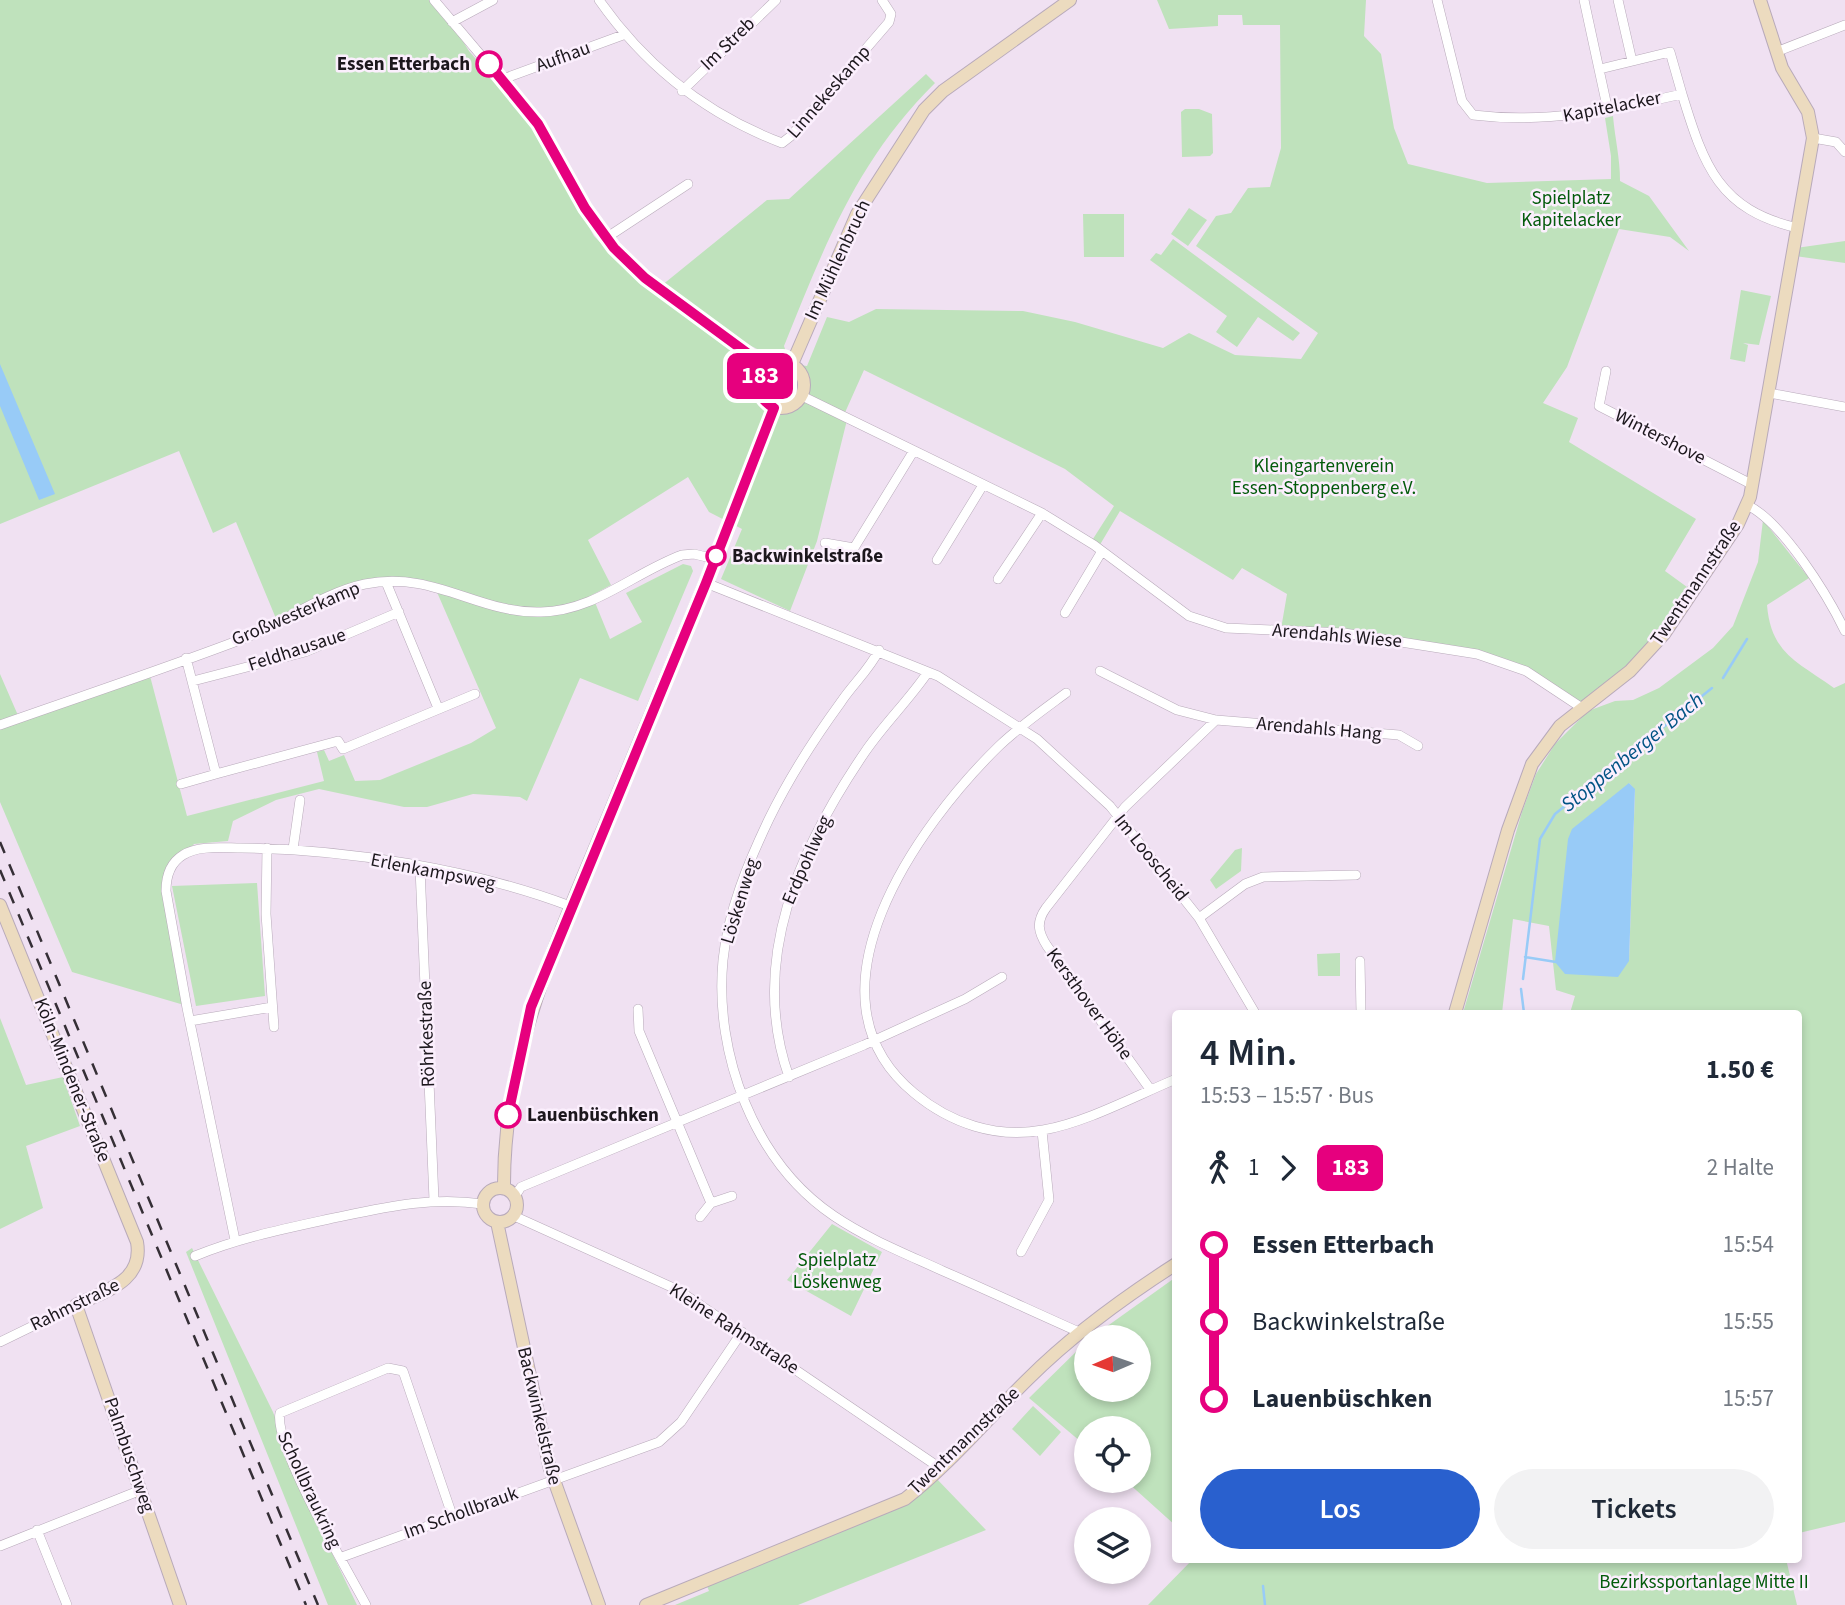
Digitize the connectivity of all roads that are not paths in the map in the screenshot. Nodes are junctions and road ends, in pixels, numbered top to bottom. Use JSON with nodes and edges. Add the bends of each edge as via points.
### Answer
{"nodes":[{"id":1,"x":434,"y":0,"type":"edge"},
{"id":2,"x":493,"y":0,"type":"edge"},
{"id":3,"x":599,"y":0,"type":"edge"},
{"id":4,"x":776,"y":0,"type":"edge"},
{"id":5,"x":882,"y":0,"type":"edge"},
{"id":6,"x":1070,"y":0,"type":"edge"},
{"id":7,"x":1437,"y":0,"type":"edge"},
{"id":8,"x":1584,"y":0,"type":"edge"},
{"id":9,"x":1618,"y":0,"type":"edge"},
{"id":10,"x":1760,"y":0,"type":"edge"},
{"id":11,"x":452,"y":22,"type":"junction"},
{"id":12,"x":1845,"y":25,"type":"edge"},
{"id":13,"x":623,"y":35,"type":"junction"},
{"id":14,"x":1776,"y":52,"type":"junction"},
{"id":15,"x":1632,"y":61,"type":"junction"},
{"id":16,"x":1600,"y":69,"type":"junction"},
{"id":17,"x":503,"y":79,"type":"junction"},
{"id":18,"x":682,"y":91,"type":"junction"},
{"id":19,"x":1682,"y":94,"type":"junction"},
{"id":20,"x":1608,"y":111,"type":"junction"},
{"id":21,"x":1813,"y":138,"type":"junction"},
{"id":22,"x":1845,"y":152,"type":"edge"},
{"id":23,"x":688,"y":184,"type":"dead end"},
{"id":24,"x":1798,"y":228,"type":"junction"},
{"id":25,"x":606,"y":238,"type":"junction"},
{"id":26,"x":792,"y":364,"type":"junction"},
{"id":27,"x":766,"y":367,"type":"junction"},
{"id":28,"x":1606,"y":370,"type":"dead end"},
{"id":29,"x":1769,"y":393,"type":"junction"},
{"id":30,"x":802,"y":396,"type":"junction"},
{"id":31,"x":1845,"y":407,"type":"edge"},
{"id":32,"x":774,"y":408,"type":"junction"},
{"id":33,"x":913,"y":452,"type":"junction"},
{"id":34,"x":983,"y":485,"type":"junction"},
{"id":35,"x":1753,"y":485,"type":"junction"},
{"id":36,"x":1747,"y":505,"type":"junction"},
{"id":37,"x":1042,"y":513,"type":"junction"},
{"id":38,"x":825,"y":543,"type":"dead end"},
{"id":39,"x":1102,"y":551,"type":"junction"},
{"id":40,"x":715,"y":559,"type":"junction"},
{"id":41,"x":937,"y":560,"type":"dead end"},
{"id":42,"x":998,"y":579,"type":"dead end"},
{"id":43,"x":386,"y":582,"type":"junction"},
{"id":44,"x":706,"y":583,"type":"junction"},
{"id":45,"x":399,"y":612,"type":"junction"},
{"id":46,"x":1065,"y":613,"type":"dead end"},
{"id":47,"x":1845,"y":631,"type":"edge"},
{"id":48,"x":878,"y":650,"type":"junction"},
{"id":49,"x":186,"y":659,"type":"junction"},
{"id":50,"x":1100,"y":671,"type":"dead end"},
{"id":51,"x":928,"y":672,"type":"junction"},
{"id":52,"x":193,"y":681,"type":"junction"},
{"id":53,"x":1066,"y":693,"type":"dead end"},
{"id":54,"x":475,"y":694,"type":"dead end"},
{"id":55,"x":438,"y":708,"type":"junction"},
{"id":56,"x":1581,"y":708,"type":"junction"},
{"id":57,"x":1216,"y":720,"type":"junction"},
{"id":58,"x":0,"y":724,"type":"edge"},
{"id":59,"x":1020,"y":727,"type":"junction"},
{"id":60,"x":1418,"y":746,"type":"dead end"},
{"id":61,"x":216,"y":774,"type":"junction"},
{"id":62,"x":181,"y":784,"type":"dead end"},
{"id":63,"x":300,"y":800,"type":"dead end"},
{"id":64,"x":1119,"y":817,"type":"junction"},
{"id":65,"x":267,"y":848,"type":"junction"},
{"id":66,"x":293,"y":849,"type":"junction"},
{"id":67,"x":420,"y":868,"type":"junction"},
{"id":68,"x":1356,"y":875,"type":"dead end"},
{"id":69,"x":0,"y":905,"type":"edge"},
{"id":70,"x":570,"y":906,"type":"junction"},
{"id":71,"x":1199,"y":918,"type":"junction"},
{"id":72,"x":1360,"y":961,"type":"dead end"},
{"id":73,"x":1002,"y":977,"type":"dead end"},
{"id":74,"x":272,"y":1007,"type":"junction"},
{"id":75,"x":638,"y":1009,"type":"dead end"},
{"id":76,"x":1253,"y":1010,"type":"edge"},
{"id":77,"x":1361,"y":1010,"type":"edge"},
{"id":78,"x":1456,"y":1010,"type":"edge"},
{"id":79,"x":190,"y":1021,"type":"junction"},
{"id":80,"x":274,"y":1027,"type":"dead end"},
{"id":81,"x":874,"y":1040,"type":"junction"},
{"id":82,"x":789,"y":1077,"type":"junction"},
{"id":83,"x":1172,"y":1081,"type":"edge"},
{"id":84,"x":1150,"y":1089,"type":"junction"},
{"id":85,"x":742,"y":1096,"type":"junction"},
{"id":86,"x":677,"y":1121,"type":"junction"},
{"id":87,"x":1042,"y":1130,"type":"junction"},
{"id":88,"x":509,"y":1192,"type":"junction"},
{"id":89,"x":732,"y":1196,"type":"dead end"},
{"id":90,"x":433,"y":1200,"type":"junction"},
{"id":91,"x":711,"y":1203,"type":"junction"},
{"id":92,"x":483,"y":1204,"type":"junction"},
{"id":93,"x":514,"y":1216,"type":"junction"},
{"id":94,"x":701,"y":1217,"type":"dead end"},
{"id":95,"x":497,"y":1222,"type":"junction"},
{"id":96,"x":235,"y":1240,"type":"junction"},
{"id":97,"x":1021,"y":1252,"type":"dead end"},
{"id":98,"x":195,"y":1256,"type":"dead end"},
{"id":99,"x":138,"y":1258,"type":"joint"},
{"id":100,"x":1172,"y":1267,"type":"edge"},
{"id":101,"x":76,"y":1305,"type":"junction"},
{"id":102,"x":1089,"y":1325,"type":"edge"},
{"id":103,"x":1074,"y":1330,"type":"edge"},
{"id":104,"x":742,"y":1332,"type":"junction"},
{"id":105,"x":1074,"y":1337,"type":"edge"},
{"id":106,"x":0,"y":1342,"type":"edge"},
{"id":107,"x":940,"y":1468,"type":"junction"},
{"id":108,"x":553,"y":1479,"type":"junction"},
{"id":109,"x":141,"y":1490,"type":"junction"},
{"id":110,"x":452,"y":1515,"type":"junction"},
{"id":111,"x":37,"y":1530,"type":"junction"},
{"id":112,"x":0,"y":1546,"type":"edge"},
{"id":113,"x":341,"y":1557,"type":"junction"},
{"id":114,"x":67,"y":1605,"type":"edge"},
{"id":115,"x":180,"y":1605,"type":"edge"},
{"id":116,"x":366,"y":1605,"type":"edge"},
{"id":117,"x":599,"y":1605,"type":"edge"},
{"id":118,"x":646,"y":1605,"type":"edge"}],
"edges":[{"from":1,"to":11,"type":"street"},
{"from":2,"to":11,"type":"street"},
{"from":3,"to":13,"type":"street","name":"Linnekeskamp"},
{"from":4,"to":18,"type":"street","name":"Im Streb"},
{"from":5,"to":18,"type":"street","name":"Linnekeskamp","via":[[891,17],[785,142],[727,120]]},
{"from":6,"to":26,"type":"street","name":"Im Mühlenbruch","via":[[957,82],[917,126],[857,214]]},
{"from":7,"to":20,"type":"street","name":"Kapitelacker","via":[[1462,101],[1473,115],[1551,118]]},
{"from":8,"to":16,"type":"street"},
{"from":9,"to":15,"type":"street"},
{"from":10,"to":14,"type":"street"},
{"from":11,"to":17,"type":"street"},
{"from":12,"to":14,"type":"street"},
{"from":13,"to":17,"type":"street","name":"Aufhau"},
{"from":13,"to":18,"type":"street","name":"Linnekeskamp"},
{"from":14,"to":21,"type":"street","via":[[1808,112]]},
{"from":15,"to":16,"type":"street"},
{"from":15,"to":19,"type":"street","via":[[1670,52]]},
{"from":16,"to":20,"type":"street"},
{"from":17,"to":25,"type":"street","via":[[538,124]]},
{"from":19,"to":20,"type":"street","name":"Kapitelacker"},
{"from":19,"to":24,"type":"street","name":"Kapitelacker","via":[[1701,149],[1731,197],[1760,217]]},
{"from":21,"to":22,"type":"street","via":[[1830,140]]},
{"from":21,"to":24,"type":"street","name":"Twentmannstraße"},
{"from":23,"to":25,"type":"street"},
{"from":24,"to":29,"type":"street","name":"Twentmannstraße"},
{"from":25,"to":27,"type":"street","via":[[645,278]]},
{"from":26,"to":27,"type":"street","via":[[777,362]]},
{"from":26,"to":30,"type":"street","via":[[803,376]]},
{"from":27,"to":32,"type":"street","via":[[758,388]]},
{"from":28,"to":35,"type":"street","name":"Wintershove","via":[[1599,406]]},
{"from":29,"to":31,"type":"street"},
{"from":29,"to":35,"type":"street","name":"Twentmannstraße"},
{"from":30,"to":32,"type":"street","via":[[789,407]]},
{"from":30,"to":33,"type":"street","name":"Arendahls Wiese"},
{"from":32,"to":40,"type":"street"},
{"from":33,"to":34,"type":"street","name":"Arendahls Wiese"},
{"from":33,"to":38,"type":"street","via":[[854,548]]},
{"from":34,"to":37,"type":"street","name":"Arendahls Wiese"},
{"from":34,"to":41,"type":"street"},
{"from":35,"to":36,"type":"street","name":"Twentmannstraße"},
{"from":36,"to":47,"type":"street","via":[[1762,513],[1815,578]]},
{"from":36,"to":56,"type":"street","name":"Twentmannstraße","via":[[1664,634],[1630,671]]},
{"from":37,"to":39,"type":"street","name":"Arendahls Wiese"},
{"from":37,"to":42,"type":"street"},
{"from":39,"to":46,"type":"street"},
{"from":39,"to":56,"type":"street","name":"Arendahls Wiese","via":[[1166,602],[1208,624],[1344,633],[1452,648],[1526,671]]},
{"from":40,"to":43,"type":"street","name":"Großwesterkamp","via":[[682,555],[584,604],[542,612],[503,608],[420,583]]},
{"from":40,"to":44,"type":"street"},
{"from":43,"to":45,"type":"street"},
{"from":43,"to":49,"type":"street","name":"Großwesterkamp","via":[[343,591],[245,638]]},
{"from":44,"to":48,"type":"street","name":"Im Looscheid"},
{"from":44,"to":70,"type":"street"},
{"from":45,"to":52,"type":"street","name":"Feldhausaue","via":[[305,652]]},
{"from":45,"to":55,"type":"street"},
{"from":48,"to":51,"type":"street","name":"Im Looscheid"},
{"from":48,"to":85,"type":"street","name":"Löskenweg","via":[[789,782],[749,865],[732,913],[723,960],[722,1001],[728,1047]]},
{"from":49,"to":52,"type":"street"},
{"from":49,"to":58,"type":"street","name":"Großwesterkamp"},
{"from":50,"to":57,"type":"street","name":"Arendahls Hang","via":[[1177,709]]},
{"from":51,"to":59,"type":"street","name":"Im Looscheid"},
{"from":51,"to":82,"type":"street","name":"Erdpohlweg","via":[[877,734],[840,790],[783,913],[773,1005]]},
{"from":52,"to":61,"type":"street"},
{"from":53,"to":59,"type":"street"},
{"from":54,"to":55,"type":"street"},
{"from":55,"to":61,"type":"street","via":[[343,749],[338,741]]},
{"from":56,"to":78,"type":"street","name":"Twentmannstraße","via":[[1547,742],[1520,791]]},
{"from":57,"to":60,"type":"street","name":"Arendahls Hang","via":[[1399,735]]},
{"from":57,"to":64,"type":"street"},
{"from":59,"to":64,"type":"street","name":"Im Looscheid","via":[[1070,767]]},
{"from":59,"to":81,"type":"street","via":[[943,807],[890,895],[874,931],[866,969]]},
{"from":61,"to":62,"type":"street"},
{"from":63,"to":66,"type":"street"},
{"from":64,"to":71,"type":"street","name":"Im Looscheid"},
{"from":64,"to":84,"type":"street","name":"Kersthover Höhe","via":[[1046,908],[1039,931]]},
{"from":65,"to":66,"type":"street","name":"Erlenkampsweg"},
{"from":65,"to":74,"type":"street"},
{"from":65,"to":79,"type":"street","name":"Erlenkampsweg","via":[[190,851],[170,869],[166,891]]},
{"from":66,"to":67,"type":"street","name":"Erlenkampsweg"},
{"from":67,"to":70,"type":"street","name":"Erlenkampsweg","via":[[494,882]]},
{"from":67,"to":90,"type":"street","name":"Röhrkestraße"},
{"from":68,"to":71,"type":"street","via":[[1263,877],[1245,884]]},
{"from":69,"to":99,"type":"street","name":"Köln-Mindener-Straße","via":[[125,1209]]},
{"from":70,"to":88,"type":"street","via":[[522,1041],[505,1140]]},
{"from":71,"to":76,"type":"street","name":"Im Looscheid"},
{"from":72,"to":77,"type":"street"},
{"from":73,"to":81,"type":"street"},
{"from":74,"to":79,"type":"street"},
{"from":74,"to":80,"type":"street"},
{"from":75,"to":86,"type":"street","via":[[639,1031]]},
{"from":79,"to":96,"type":"street","name":"Erlenkampsweg"},
{"from":81,"to":82,"type":"street"},
{"from":81,"to":87,"type":"street","via":[[910,1090],[950,1118],[989,1130]]},
{"from":82,"to":85,"type":"street"},
{"from":83,"to":84,"type":"street"},
{"from":84,"to":87,"type":"street"},
{"from":85,"to":86,"type":"street"},
{"from":85,"to":103,"type":"street","name":"Löskenweg","via":[[781,1164],[834,1216],[883,1244]]},
{"from":86,"to":88,"type":"street"},
{"from":86,"to":91,"type":"street"},
{"from":87,"to":97,"type":"street","via":[[1049,1200]]},
{"from":88,"to":92,"type":"street","via":[[489,1192]]},
{"from":88,"to":93,"type":"street","via":[[517,1206]]},
{"from":89,"to":91,"type":"street"},
{"from":90,"to":92,"type":"street"},
{"from":90,"to":96,"type":"street"},
{"from":91,"to":94,"type":"street"},
{"from":92,"to":95,"type":"street"},
{"from":93,"to":95,"type":"street"},
{"from":93,"to":104,"type":"street","name":"Kleine Rahmstraße","via":[[678,1290]]},
{"from":95,"to":108,"type":"street","name":"Backwinkelstraße"},
{"from":96,"to":98,"type":"street"},
{"from":99,"to":101,"type":"street","name":"Rahmstraße","via":[[125,1281]]},
{"from":100,"to":102,"type":"street","name":"Twentmannstraße"},
{"from":101,"to":106,"type":"street","name":"Rahmstraße"},
{"from":101,"to":109,"type":"street","name":"Palmbuschweg"},
{"from":104,"to":107,"type":"street","name":"Kleine Rahmstraße"},
{"from":104,"to":108,"type":"street","name":"Im Schollbrauk","via":[[670,1435]]},
{"from":105,"to":107,"type":"street","name":"Twentmannstraße"},
{"from":107,"to":118,"type":"street","name":"Twentmannstraße","via":[[895,1504]]},
{"from":108,"to":110,"type":"street","name":"Im Schollbrauk"},
{"from":108,"to":117,"type":"street","name":"Backwinkelstraße"},
{"from":109,"to":111,"type":"street"},
{"from":109,"to":115,"type":"street","name":"Palmbuschweg"},
{"from":110,"to":113,"type":"street","name":"Im Schollbrauk"},
{"from":110,"to":113,"type":"street","name":"Schollbraukring","via":[[408,1379],[396,1368],[388,1368],[280,1413],[280,1429],[307,1495]]},
{"from":111,"to":112,"type":"street"},
{"from":111,"to":114,"type":"street"},
{"from":113,"to":116,"type":"street"}]}
